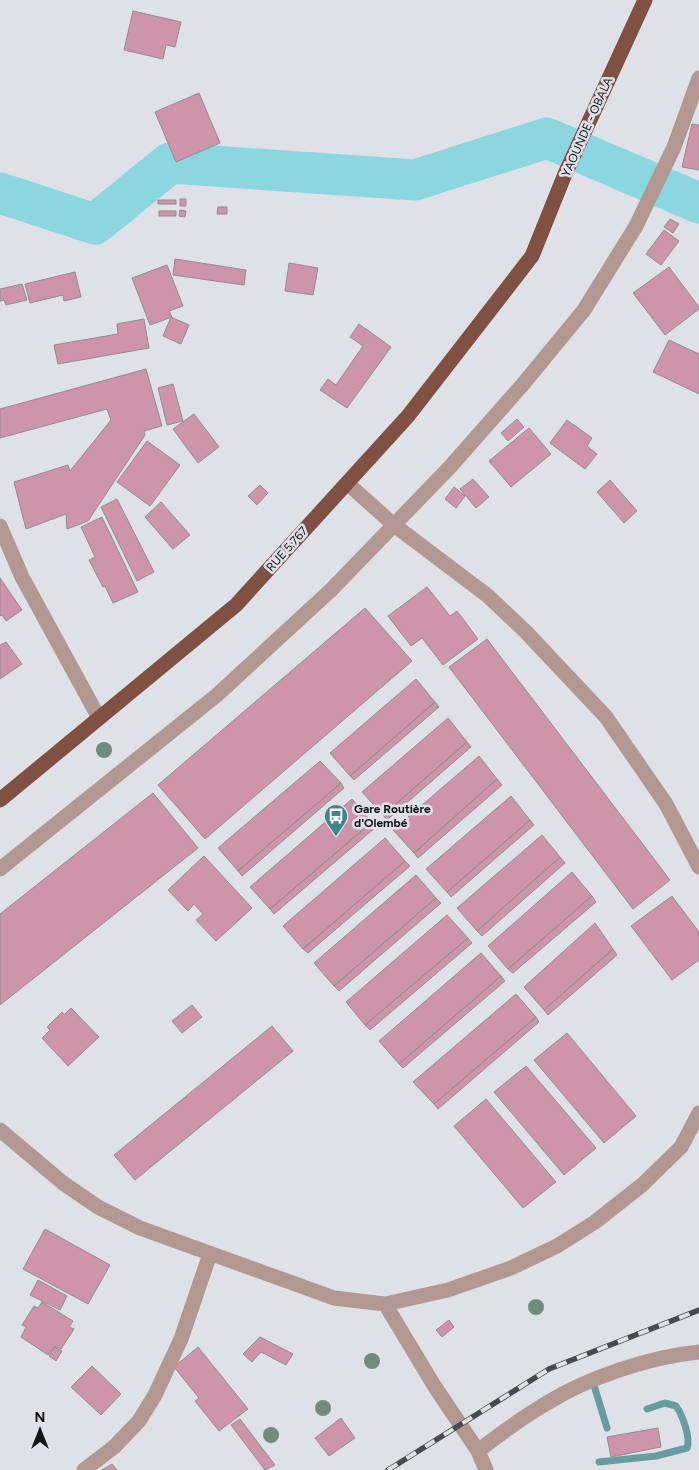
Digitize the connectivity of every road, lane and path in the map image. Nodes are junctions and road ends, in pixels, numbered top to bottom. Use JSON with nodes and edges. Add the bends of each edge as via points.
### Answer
{"nodes":[{"id":1,"x":645,"y":0,"type":"edge"},
{"id":2,"x":699,"y":78,"type":"edge"},
{"id":3,"x":532,"y":256,"type":"joint"},
{"id":4,"x":347,"y":483,"type":"junction"},
{"id":5,"x":394,"y":525,"type":"junction"},
{"id":6,"x":0,"y":526,"type":"edge"},
{"id":7,"x":99,"y":718,"type":"junction"},
{"id":8,"x":0,"y":800,"type":"edge"},
{"id":9,"x":699,"y":867,"type":"edge"},
{"id":10,"x":0,"y":869,"type":"edge"},
{"id":11,"x":699,"y":1113,"type":"edge"},
{"id":12,"x":0,"y":1130,"type":"edge"},
{"id":13,"x":699,"y":1135,"type":"edge"},
{"id":14,"x":681,"y":1147,"type":"junction"},
{"id":15,"x":210,"y":1254,"type":"junction"},
{"id":16,"x":385,"y":1304,"type":"junction"},
{"id":17,"x":699,"y":1352,"type":"edge"},
{"id":18,"x":478,"y":1451,"type":"junction"},
{"id":19,"x":84,"y":1470,"type":"edge"},
{"id":20,"x":486,"y":1470,"type":"edge"}],
"edges":[{"from":1,"to":3,"type":"highway","name":"YAOUNDE - OBALA","via":[[565,174]]},
{"from":2,"to":5,"type":"street","via":[[674,147],[636,226],[584,310],[450,468]]},
{"from":3,"to":4,"type":"highway","name":"RUE 5.767","via":[[408,416]]},
{"from":4,"to":5,"type":"street"},
{"from":4,"to":7,"type":"highway","name":"RUE 5.767","via":[[236,605]]},
{"from":5,"to":9,"type":"street","via":[[488,596],[606,717],[666,804]]},
{"from":5,"to":10,"type":"street","via":[[331,590],[217,695]]},
{"from":6,"to":7,"type":"street","via":[[22,577]]},
{"from":7,"to":8,"type":"highway","name":"RUE 5.767"},
{"from":11,"to":14,"type":"street"},
{"from":12,"to":15,"type":"street","via":[[63,1184],[98,1207],[140,1228]]},
{"from":13,"to":14,"type":"street"},
{"from":14,"to":16,"type":"street","via":[[642,1185],[595,1222],[557,1246],[511,1268],[448,1290]]},
{"from":15,"to":16,"type":"street","via":[[334,1298]]},
{"from":15,"to":19,"type":"street","via":[[181,1339],[155,1395],[133,1428]]},
{"from":16,"to":18,"type":"street"},
{"from":17,"to":18,"type":"street","via":[[638,1364],[570,1391],[548,1402]]},
{"from":18,"to":20,"type":"street"}]}
